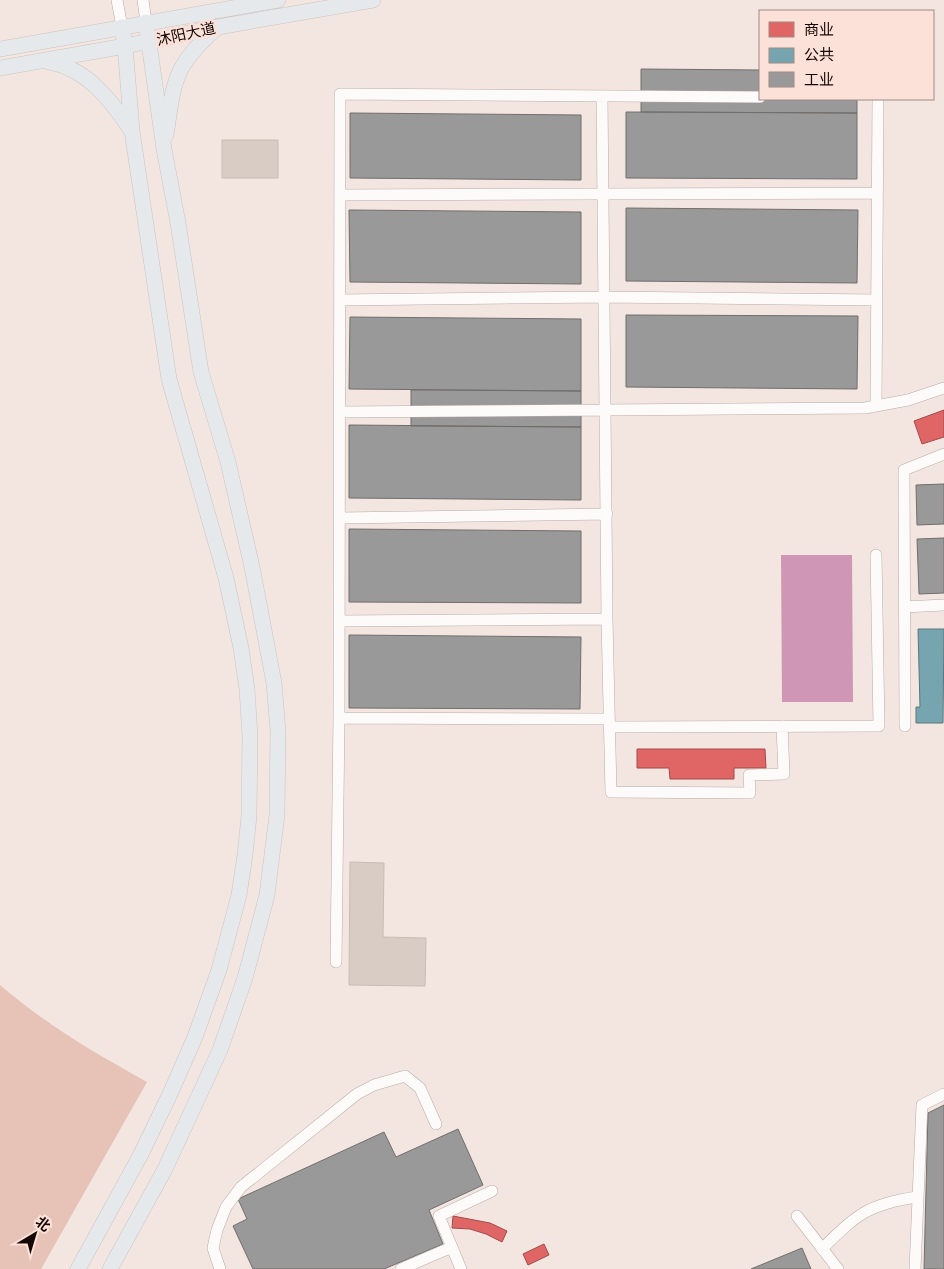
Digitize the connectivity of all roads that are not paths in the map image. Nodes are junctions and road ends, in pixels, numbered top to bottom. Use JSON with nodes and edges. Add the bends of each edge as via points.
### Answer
{"nodes":[{"id":1,"x":117,"y":0,"type":"edge"},
{"id":2,"x":143,"y":0,"type":"edge"},
{"id":3,"x":278,"y":0,"type":"edge"},
{"id":4,"x":373,"y":0,"type":"edge"},
{"id":5,"x":146,"y":22,"type":"junction"},
{"id":6,"x":122,"y":27,"type":"junction"},
{"id":7,"x":218,"y":27,"type":"junction"},
{"id":8,"x":149,"y":41,"type":"junction"},
{"id":9,"x":125,"y":46,"type":"junction"},
{"id":10,"x":0,"y":49,"type":"edge"},
{"id":11,"x":40,"y":61,"type":"junction"},
{"id":12,"x":0,"y":68,"type":"edge"},
{"id":13,"x":602,"y":96,"type":"junction"},
{"id":14,"x":759,"y":96,"type":"edge"},
{"id":15,"x":878,"y":100,"type":"edge"},
{"id":16,"x":132,"y":131,"type":"junction"},
{"id":17,"x":164,"y":149,"type":"junction"},
{"id":18,"x":877,"y":193,"type":"junction"},
{"id":19,"x":340,"y":195,"type":"junction"},
{"id":20,"x":604,"y":195,"type":"junction"},
{"id":21,"x":604,"y":297,"type":"junction"},
{"id":22,"x":340,"y":300,"type":"junction"},
{"id":23,"x":876,"y":300,"type":"junction"},
{"id":24,"x":944,"y":388,"type":"edge"},
{"id":25,"x":876,"y":406,"type":"junction"},
{"id":26,"x":606,"y":410,"type":"junction"},
{"id":27,"x":340,"y":412,"type":"junction"},
{"id":28,"x":944,"y":454,"type":"edge"},
{"id":29,"x":607,"y":514,"type":"junction"},
{"id":30,"x":340,"y":518,"type":"junction"},
{"id":31,"x":876,"y":555,"type":"dead end"},
{"id":32,"x":944,"y":605,"type":"edge"},
{"id":33,"x":904,"y":607,"type":"junction"},
{"id":34,"x":607,"y":619,"type":"junction"},
{"id":35,"x":340,"y":621,"type":"junction"},
{"id":36,"x":339,"y":718,"type":"junction"},
{"id":37,"x":609,"y":723,"type":"junction"},
{"id":38,"x":782,"y":726,"type":"junction"},
{"id":39,"x":905,"y":726,"type":"dead end"},
{"id":40,"x":336,"y":962,"type":"dead end"},
{"id":41,"x":944,"y":1094,"type":"edge"},
{"id":42,"x":436,"y":1124,"type":"dead end"},
{"id":43,"x":492,"y":1191,"type":"dead end"},
{"id":44,"x":917,"y":1196,"type":"junction"},
{"id":45,"x":797,"y":1216,"type":"dead end"},
{"id":46,"x":452,"y":1247,"type":"junction"},
{"id":47,"x":822,"y":1249,"type":"junction"},
{"id":48,"x":78,"y":1269,"type":"edge"},
{"id":49,"x":110,"y":1269,"type":"edge"},
{"id":50,"x":220,"y":1269,"type":"edge"},
{"id":51,"x":401,"y":1269,"type":"edge"},
{"id":52,"x":461,"y":1269,"type":"edge"},
{"id":53,"x":838,"y":1269,"type":"edge"},
{"id":54,"x":914,"y":1269,"type":"edge"}],
"edges":[{"from":1,"to":6,"type":"street"},
{"from":2,"to":5,"type":"street"},
{"from":3,"to":5,"type":"main road","name":"沐阳大道"},
{"from":4,"to":7,"type":"main road","name":"沐阳大道"},
{"from":5,"to":6,"type":"main road","name":"沐阳大道"},
{"from":5,"to":8,"type":"main road"},
{"from":6,"to":9,"type":"main road"},
{"from":6,"to":10,"type":"main road","name":"沐阳大道"},
{"from":7,"to":8,"type":"main road","name":"沐阳大道"},
{"from":7,"to":17,"type":"main road","via":[[183,64]]},
{"from":8,"to":9,"type":"main road","name":"沐阳大道"},
{"from":8,"to":17,"type":"main road"},
{"from":9,"to":11,"type":"main road","name":"沐阳大道"},
{"from":9,"to":16,"type":"main road"},
{"from":11,"to":12,"type":"main road","name":"沐阳大道"},
{"from":11,"to":16,"type":"main road","via":[[62,64],[89,80],[116,107]]},
{"from":13,"to":14,"type":"street"},
{"from":13,"to":19,"type":"street","via":[[340,94]]},
{"from":13,"to":20,"type":"street"},
{"from":15,"to":18,"type":"street"},
{"from":16,"to":48,"type":"main road","via":[[169,379],[226,578],[241,648],[250,736],[249,816],[239,894],[219,970],[195,1037],[140,1156]]},
{"from":17,"to":49,"type":"main road","via":[[201,372],[228,462],[272,674],[278,731],[277,815],[267,895],[245,978],[220,1050],[165,1169]]},
{"from":18,"to":20,"type":"street"},
{"from":18,"to":23,"type":"street"},
{"from":19,"to":20,"type":"street"},
{"from":19,"to":22,"type":"street"},
{"from":20,"to":21,"type":"street"},
{"from":21,"to":22,"type":"street"},
{"from":21,"to":23,"type":"street"},
{"from":21,"to":26,"type":"street"},
{"from":22,"to":27,"type":"street"},
{"from":23,"to":25,"type":"street"},
{"from":24,"to":25,"type":"street"},
{"from":25,"to":26,"type":"street"},
{"from":26,"to":27,"type":"street"},
{"from":26,"to":29,"type":"street"},
{"from":27,"to":30,"type":"street"},
{"from":28,"to":33,"type":"street","via":[[904,470]]},
{"from":29,"to":30,"type":"street"},
{"from":29,"to":34,"type":"street"},
{"from":30,"to":35,"type":"street"},
{"from":31,"to":38,"type":"street","via":[[878,726]]},
{"from":32,"to":33,"type":"street"},
{"from":33,"to":39,"type":"street"},
{"from":34,"to":35,"type":"street"},
{"from":34,"to":37,"type":"street"},
{"from":35,"to":36,"type":"street"},
{"from":36,"to":37,"type":"street"},
{"from":36,"to":40,"type":"street"},
{"from":37,"to":38,"type":"street"},
{"from":37,"to":38,"type":"street","via":[[610,792],[750,792],[749,775],[784,774]]},
{"from":41,"to":44,"type":"street","via":[[922,1105]]},
{"from":42,"to":50,"type":"street","via":[[420,1088],[405,1076],[357,1094],[241,1187],[226,1207],[217,1230],[213,1248]]},
{"from":43,"to":46,"type":"street","via":[[439,1216]]},
{"from":44,"to":47,"type":"street","via":[[865,1211],[848,1222]]},
{"from":44,"to":54,"type":"street"},
{"from":45,"to":47,"type":"street"},
{"from":46,"to":51,"type":"street"},
{"from":46,"to":52,"type":"street"},
{"from":47,"to":53,"type":"street"}]}
